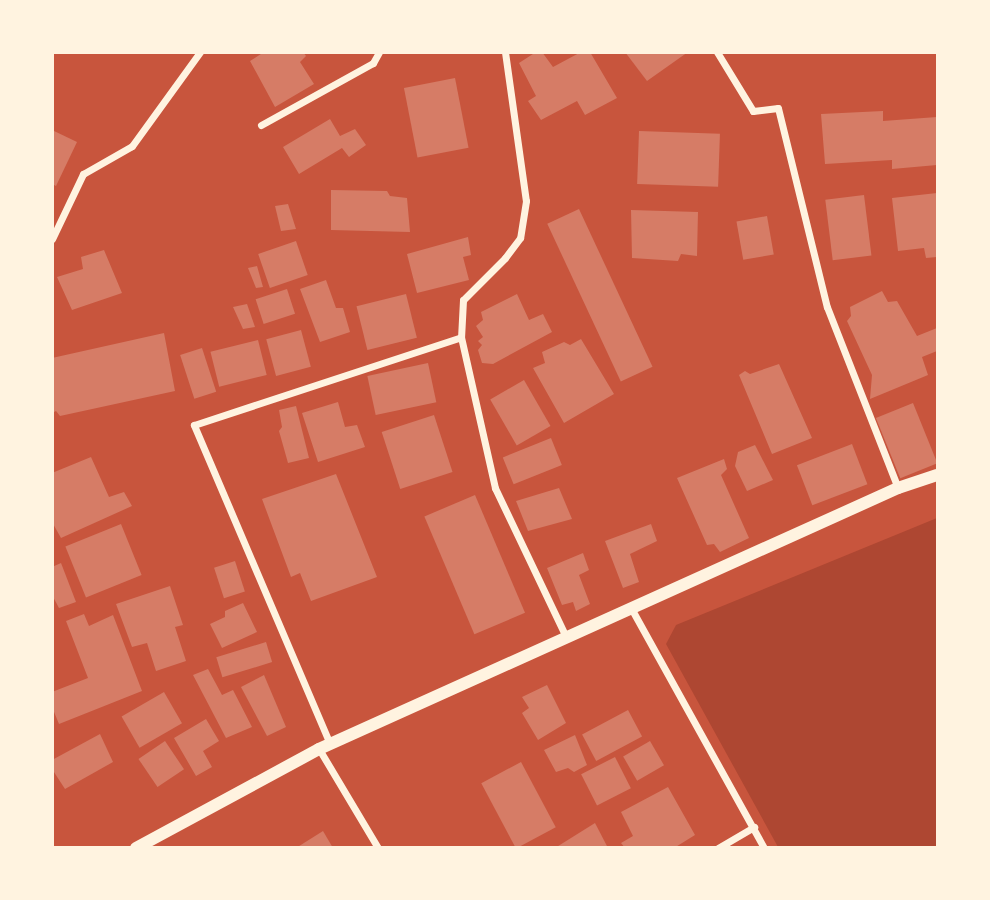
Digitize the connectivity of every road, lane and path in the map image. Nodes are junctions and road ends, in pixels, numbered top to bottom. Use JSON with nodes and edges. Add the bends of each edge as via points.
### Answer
{"nodes":[{"id":1,"x":200,"y":52,"type":"edge"},
{"id":2,"x":379,"y":52,"type":"edge"},
{"id":3,"x":505,"y":52,"type":"edge"},
{"id":4,"x":717,"y":52,"type":"edge"},
{"id":5,"x":261,"y":125,"type":"dead end"},
{"id":6,"x":52,"y":239,"type":"edge"},
{"id":7,"x":461,"y":337,"type":"junction"},
{"id":8,"x":937,"y":475,"type":"edge"},
{"id":9,"x":898,"y":488,"type":"junction"},
{"id":10,"x":631,"y":608,"type":"junction"},
{"id":11,"x":566,"y":637,"type":"junction"},
{"id":12,"x":324,"y":746,"type":"junction"},
{"id":13,"x":754,"y":827,"type":"junction"},
{"id":14,"x":136,"y":848,"type":"edge"},
{"id":15,"x":378,"y":848,"type":"edge"},
{"id":16,"x":719,"y":848,"type":"edge"},
{"id":17,"x":764,"y":848,"type":"edge"}],
"edges":[{"from":1,"to":6,"type":"street","via":[[132,146],[83,174]]},
{"from":2,"to":5,"type":"street","via":[[373,63]]},
{"from":3,"to":7,"type":"street","via":[[526,201],[520,238],[463,300]]},
{"from":4,"to":9,"type":"street","via":[[753,111],[778,108],[827,307]]},
{"from":7,"to":11,"type":"street","via":[[495,488]]},
{"from":7,"to":12,"type":"street","via":[[194,425]]},
{"from":8,"to":9,"type":"street"},
{"from":9,"to":10,"type":"street"},
{"from":10,"to":11,"type":"street"},
{"from":10,"to":13,"type":"street"},
{"from":11,"to":12,"type":"street"},
{"from":12,"to":14,"type":"street"},
{"from":12,"to":15,"type":"street"},
{"from":13,"to":16,"type":"street"},
{"from":13,"to":17,"type":"street"}]}
